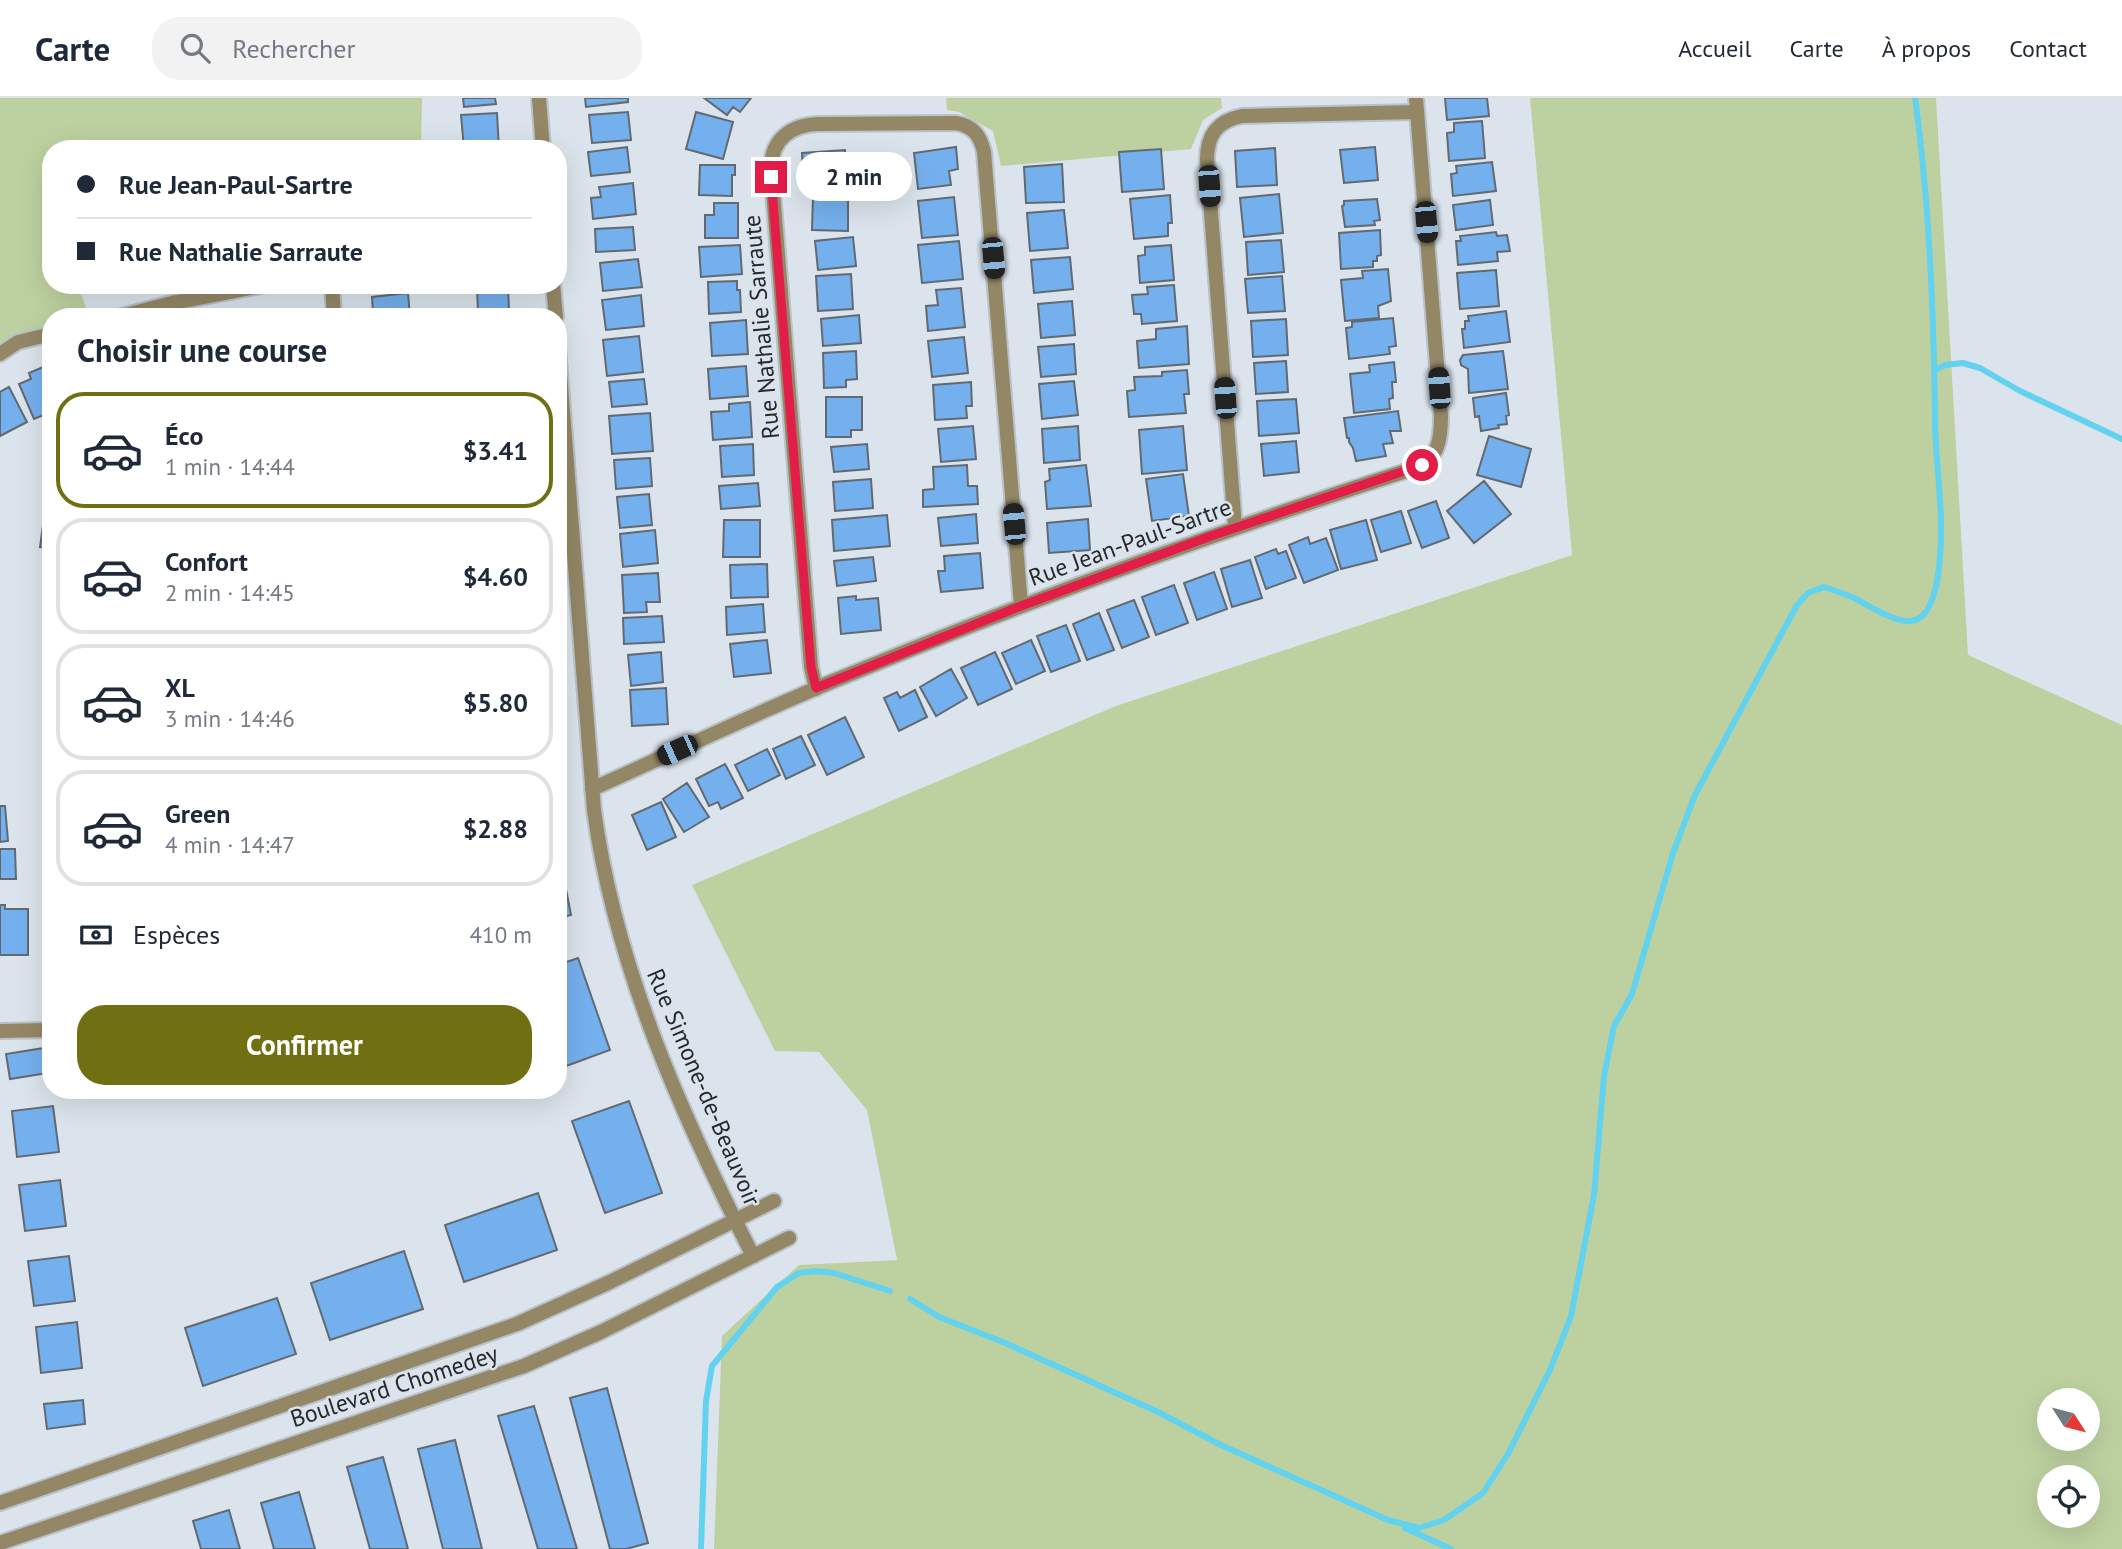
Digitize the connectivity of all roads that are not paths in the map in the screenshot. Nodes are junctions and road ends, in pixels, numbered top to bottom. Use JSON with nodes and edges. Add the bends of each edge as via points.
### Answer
{"nodes":[{"id":1,"x":538,"y":98,"type":"edge"},
{"id":2,"x":1416,"y":105,"type":"edge"},
{"id":3,"x":541,"y":140,"type":"edge"},
{"id":4,"x":219,"y":294,"type":"edge"},
{"id":5,"x":153,"y":308,"type":"edge"},
{"id":6,"x":42,"y":336,"type":"edge"},
{"id":7,"x":0,"y":354,"type":"edge"},
{"id":8,"x":567,"y":465,"type":"edge"},
{"id":9,"x":1235,"y":527,"type":"junction"},
{"id":10,"x":1021,"y":606,"type":"junction"},
{"id":11,"x":816,"y":688,"type":"junction"},
{"id":12,"x":592,"y":789,"type":"junction"},
{"id":13,"x":42,"y":1030,"type":"edge"},
{"id":14,"x":0,"y":1031,"type":"edge"},
{"id":15,"x":774,"y":1201,"type":"dead end"},
{"id":16,"x":735,"y":1221,"type":"junction"},
{"id":17,"x":789,"y":1238,"type":"dead end"},
{"id":18,"x":753,"y":1256,"type":"junction"},
{"id":19,"x":0,"y":1503,"type":"edge"},
{"id":20,"x":0,"y":1543,"type":"edge"}],
"edges":[{"from":1,"to":3,"type":"street"},
{"from":2,"to":9,"type":"street","name":"Rue Jean-Paul-Sartre","via":[[1441,416],[1437,448],[1428,461],[1415,468]]},
{"from":2,"to":9,"type":"street","via":[[1242,116],[1219,124],[1210,138]]},
{"from":4,"to":5,"type":"street"},
{"from":6,"to":7,"type":"street","via":[[18,342]]},
{"from":8,"to":12,"type":"street","name":"Rue Simone-de-Beauvoir"},
{"from":9,"to":10,"type":"street","name":"Rue Jean-Paul-Sartre"},
{"from":10,"to":11,"type":"street","name":"Rue Jean-Paul-Sartre"},
{"from":10,"to":11,"type":"street","name":"Rue Nathalie Sarraute","via":[[980,137],[956,123],[798,127],[779,141],[771,167]]},
{"from":11,"to":12,"type":"street","name":"Rue Jean-Paul-Sartre"},
{"from":12,"to":16,"type":"street","name":"Rue Simone-de-Beauvoir","via":[[600,859],[640,999]]},
{"from":13,"to":14,"type":"street"},
{"from":15,"to":16,"type":"street","name":"Boulevard Chomedey"},
{"from":16,"to":18,"type":"street","name":"Rue Simone-de-Beauvoir"},
{"from":16,"to":19,"type":"street","name":"Boulevard Chomedey","via":[[517,1324]]},
{"from":17,"to":18,"type":"street","name":"Boulevard Chomedey"},
{"from":18,"to":20,"type":"street","name":"Boulevard Chomedey","via":[[524,1366]]}]}
